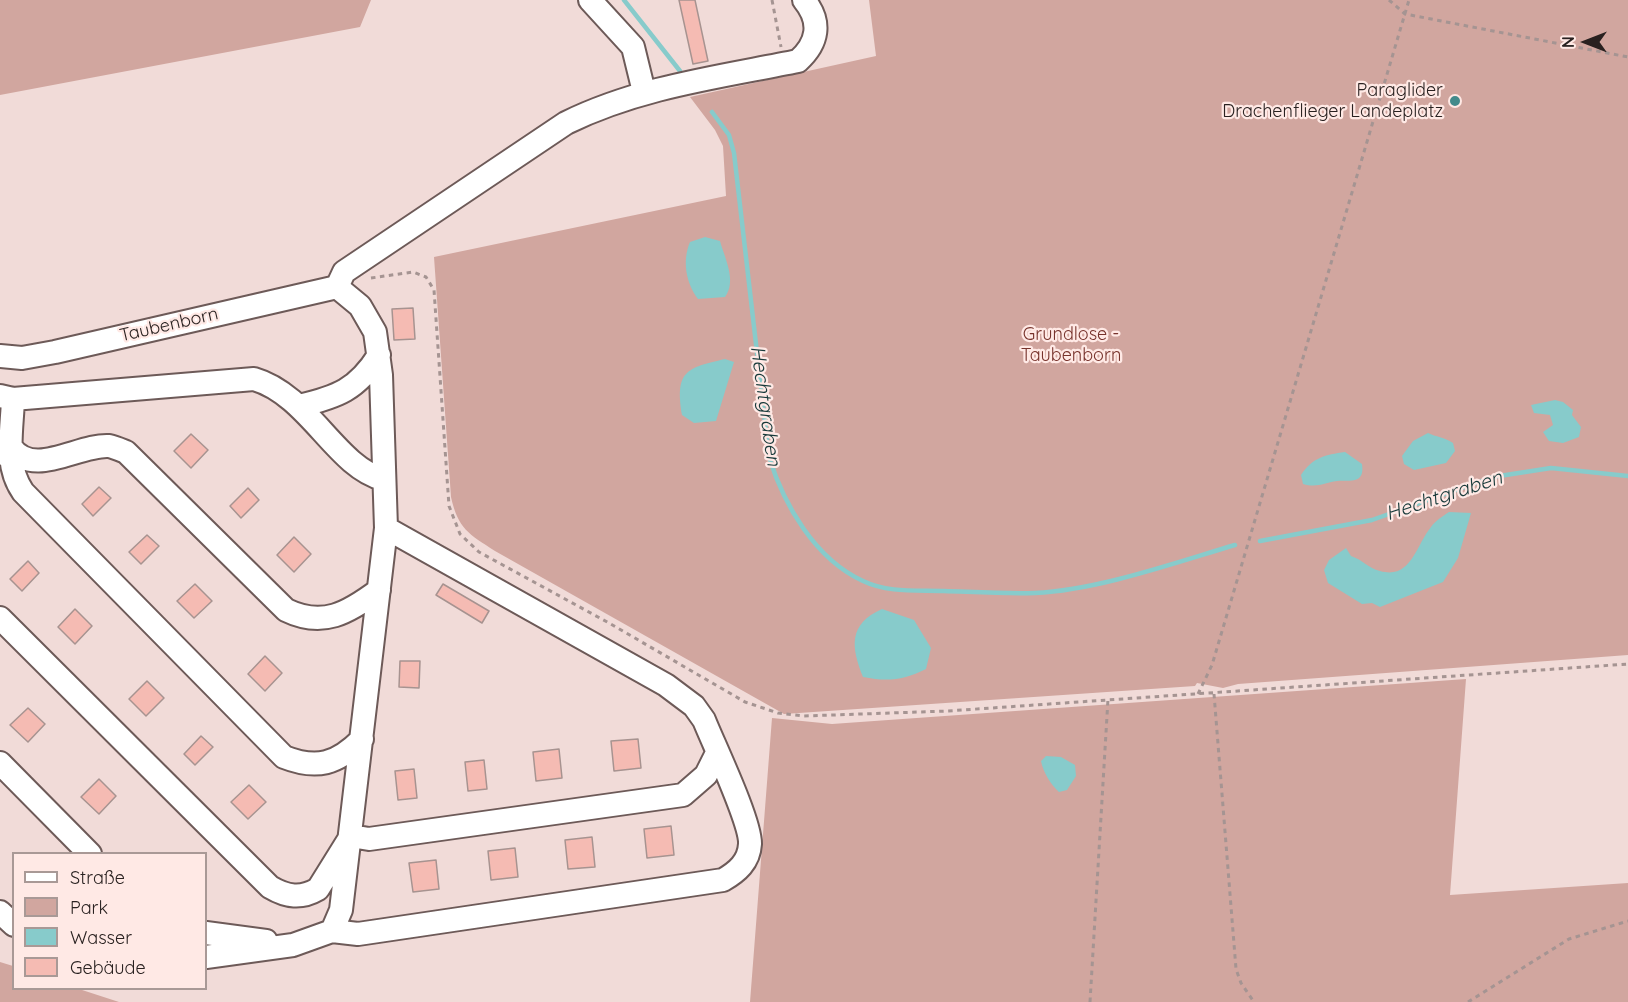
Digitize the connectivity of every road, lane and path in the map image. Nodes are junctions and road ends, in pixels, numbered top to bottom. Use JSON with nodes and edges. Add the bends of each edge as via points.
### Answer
{"nodes":[{"id":1,"x":590,"y":0,"type":"edge"},
{"id":2,"x":772,"y":0,"type":"edge"},
{"id":3,"x":804,"y":0,"type":"edge"},
{"id":4,"x":1389,"y":0,"type":"edge"},
{"id":5,"x":1409,"y":0,"type":"edge"},
{"id":6,"x":1405,"y":14,"type":"junction"},
{"id":7,"x":1628,"y":57,"type":"edge"},
{"id":8,"x":784,"y":64,"type":"junction"},
{"id":9,"x":644,"y":92,"type":"junction"},
{"id":10,"x":366,"y":279,"type":"dead end"},
{"id":11,"x":337,"y":287,"type":"junction"},
{"id":12,"x":0,"y":356,"type":"edge"},
{"id":13,"x":379,"y":356,"type":"junction"},
{"id":14,"x":6,"y":398,"type":"edge"},
{"id":15,"x":299,"y":406,"type":"junction"},
{"id":16,"x":5,"y":452,"type":"edge"},
{"id":17,"x":383,"y":479,"type":"junction"},
{"id":18,"x":386,"y":528,"type":"junction"},
{"id":19,"x":379,"y":590,"type":"junction"},
{"id":20,"x":0,"y":618,"type":"edge"},
{"id":21,"x":1628,"y":664,"type":"edge"},
{"id":22,"x":1214,"y":693,"type":"junction"},
{"id":23,"x":1198,"y":694,"type":"junction"},
{"id":24,"x":1108,"y":699,"type":"junction"},
{"id":25,"x":362,"y":739,"type":"junction"},
{"id":26,"x":717,"y":753,"type":"junction"},
{"id":27,"x":0,"y":763,"type":"edge"},
{"id":28,"x":351,"y":837,"type":"junction"},
{"id":29,"x":88,"y":852,"type":"edge"},
{"id":30,"x":0,"y":912,"type":"edge"},
{"id":31,"x":1628,"y":921,"type":"edge"},
{"id":32,"x":12,"y":923,"type":"edge"},
{"id":33,"x":332,"y":931,"type":"junction"},
{"id":34,"x":207,"y":933,"type":"edge"},
{"id":35,"x":293,"y":945,"type":"junction"},
{"id":36,"x":207,"y":957,"type":"edge"},
{"id":37,"x":1090,"y":1002,"type":"edge"},
{"id":38,"x":1254,"y":1002,"type":"edge"},
{"id":39,"x":1468,"y":1002,"type":"edge"}],
"edges":[{"from":1,"to":9,"type":"lane","via":[[633,47]]},
{"from":2,"to":8,"type":"path"},
{"from":3,"to":8,"type":"lane","via":[[814,17],[812,49],[798,61]]},
{"from":4,"to":6,"type":"path"},
{"from":5,"to":6,"type":"path"},
{"from":6,"to":7,"type":"path"},
{"from":6,"to":23,"type":"path","via":[[1212,665]]},
{"from":8,"to":9,"type":"lane"},
{"from":9,"to":11,"type":"lane","via":[[603,105],[566,123],[344,272]]},
{"from":10,"to":24,"type":"path","via":[[413,272],[426,277],[434,290],[449,506],[460,534],[478,552],[746,702],[778,713],[858,715]]},
{"from":11,"to":12,"type":"lane","name":"Taubenborn","via":[[55,352],[22,358]]},
{"from":11,"to":13,"type":"lane","via":[[360,306],[369,320]]},
{"from":13,"to":15,"type":"lane","via":[[361,381],[343,394]]},
{"from":13,"to":17,"type":"lane"},
{"from":14,"to":15,"type":"lane","via":[[254,380],[269,384]]},
{"from":14,"to":16,"type":"lane"},
{"from":15,"to":17,"type":"lane","via":[[364,472]]},
{"from":16,"to":19,"type":"lane","via":[[36,460],[110,446],[126,452],[286,610],[302,618],[343,614]]},
{"from":16,"to":25,"type":"lane","via":[[22,492],[284,757],[304,765],[317,765],[337,759]]},
{"from":17,"to":18,"type":"lane"},
{"from":18,"to":19,"type":"lane"},
{"from":18,"to":26,"type":"lane","via":[[680,694],[704,720]]},
{"from":19,"to":25,"type":"lane"},
{"from":20,"to":28,"type":"lane","via":[[270,887],[292,896],[310,894],[318,889]]},
{"from":21,"to":22,"type":"path"},
{"from":22,"to":23,"type":"path"},
{"from":22,"to":38,"type":"path","via":[[1236,969]]},
{"from":23,"to":24,"type":"path"},
{"from":24,"to":37,"type":"path"},
{"from":25,"to":28,"type":"lane"},
{"from":26,"to":28,"type":"lane","via":[[706,776],[683,795],[369,839]]},
{"from":26,"to":33,"type":"lane","via":[[747,824],[750,844],[745,862],[723,880],[358,934]]},
{"from":27,"to":29,"type":"lane"},
{"from":28,"to":33,"type":"lane","via":[[341,910]]},
{"from":30,"to":32,"type":"lane"},
{"from":31,"to":39,"type":"path","via":[[1569,939]]},
{"from":33,"to":35,"type":"lane"},
{"from":34,"to":35,"type":"lane"},
{"from":35,"to":36,"type":"lane"}]}
